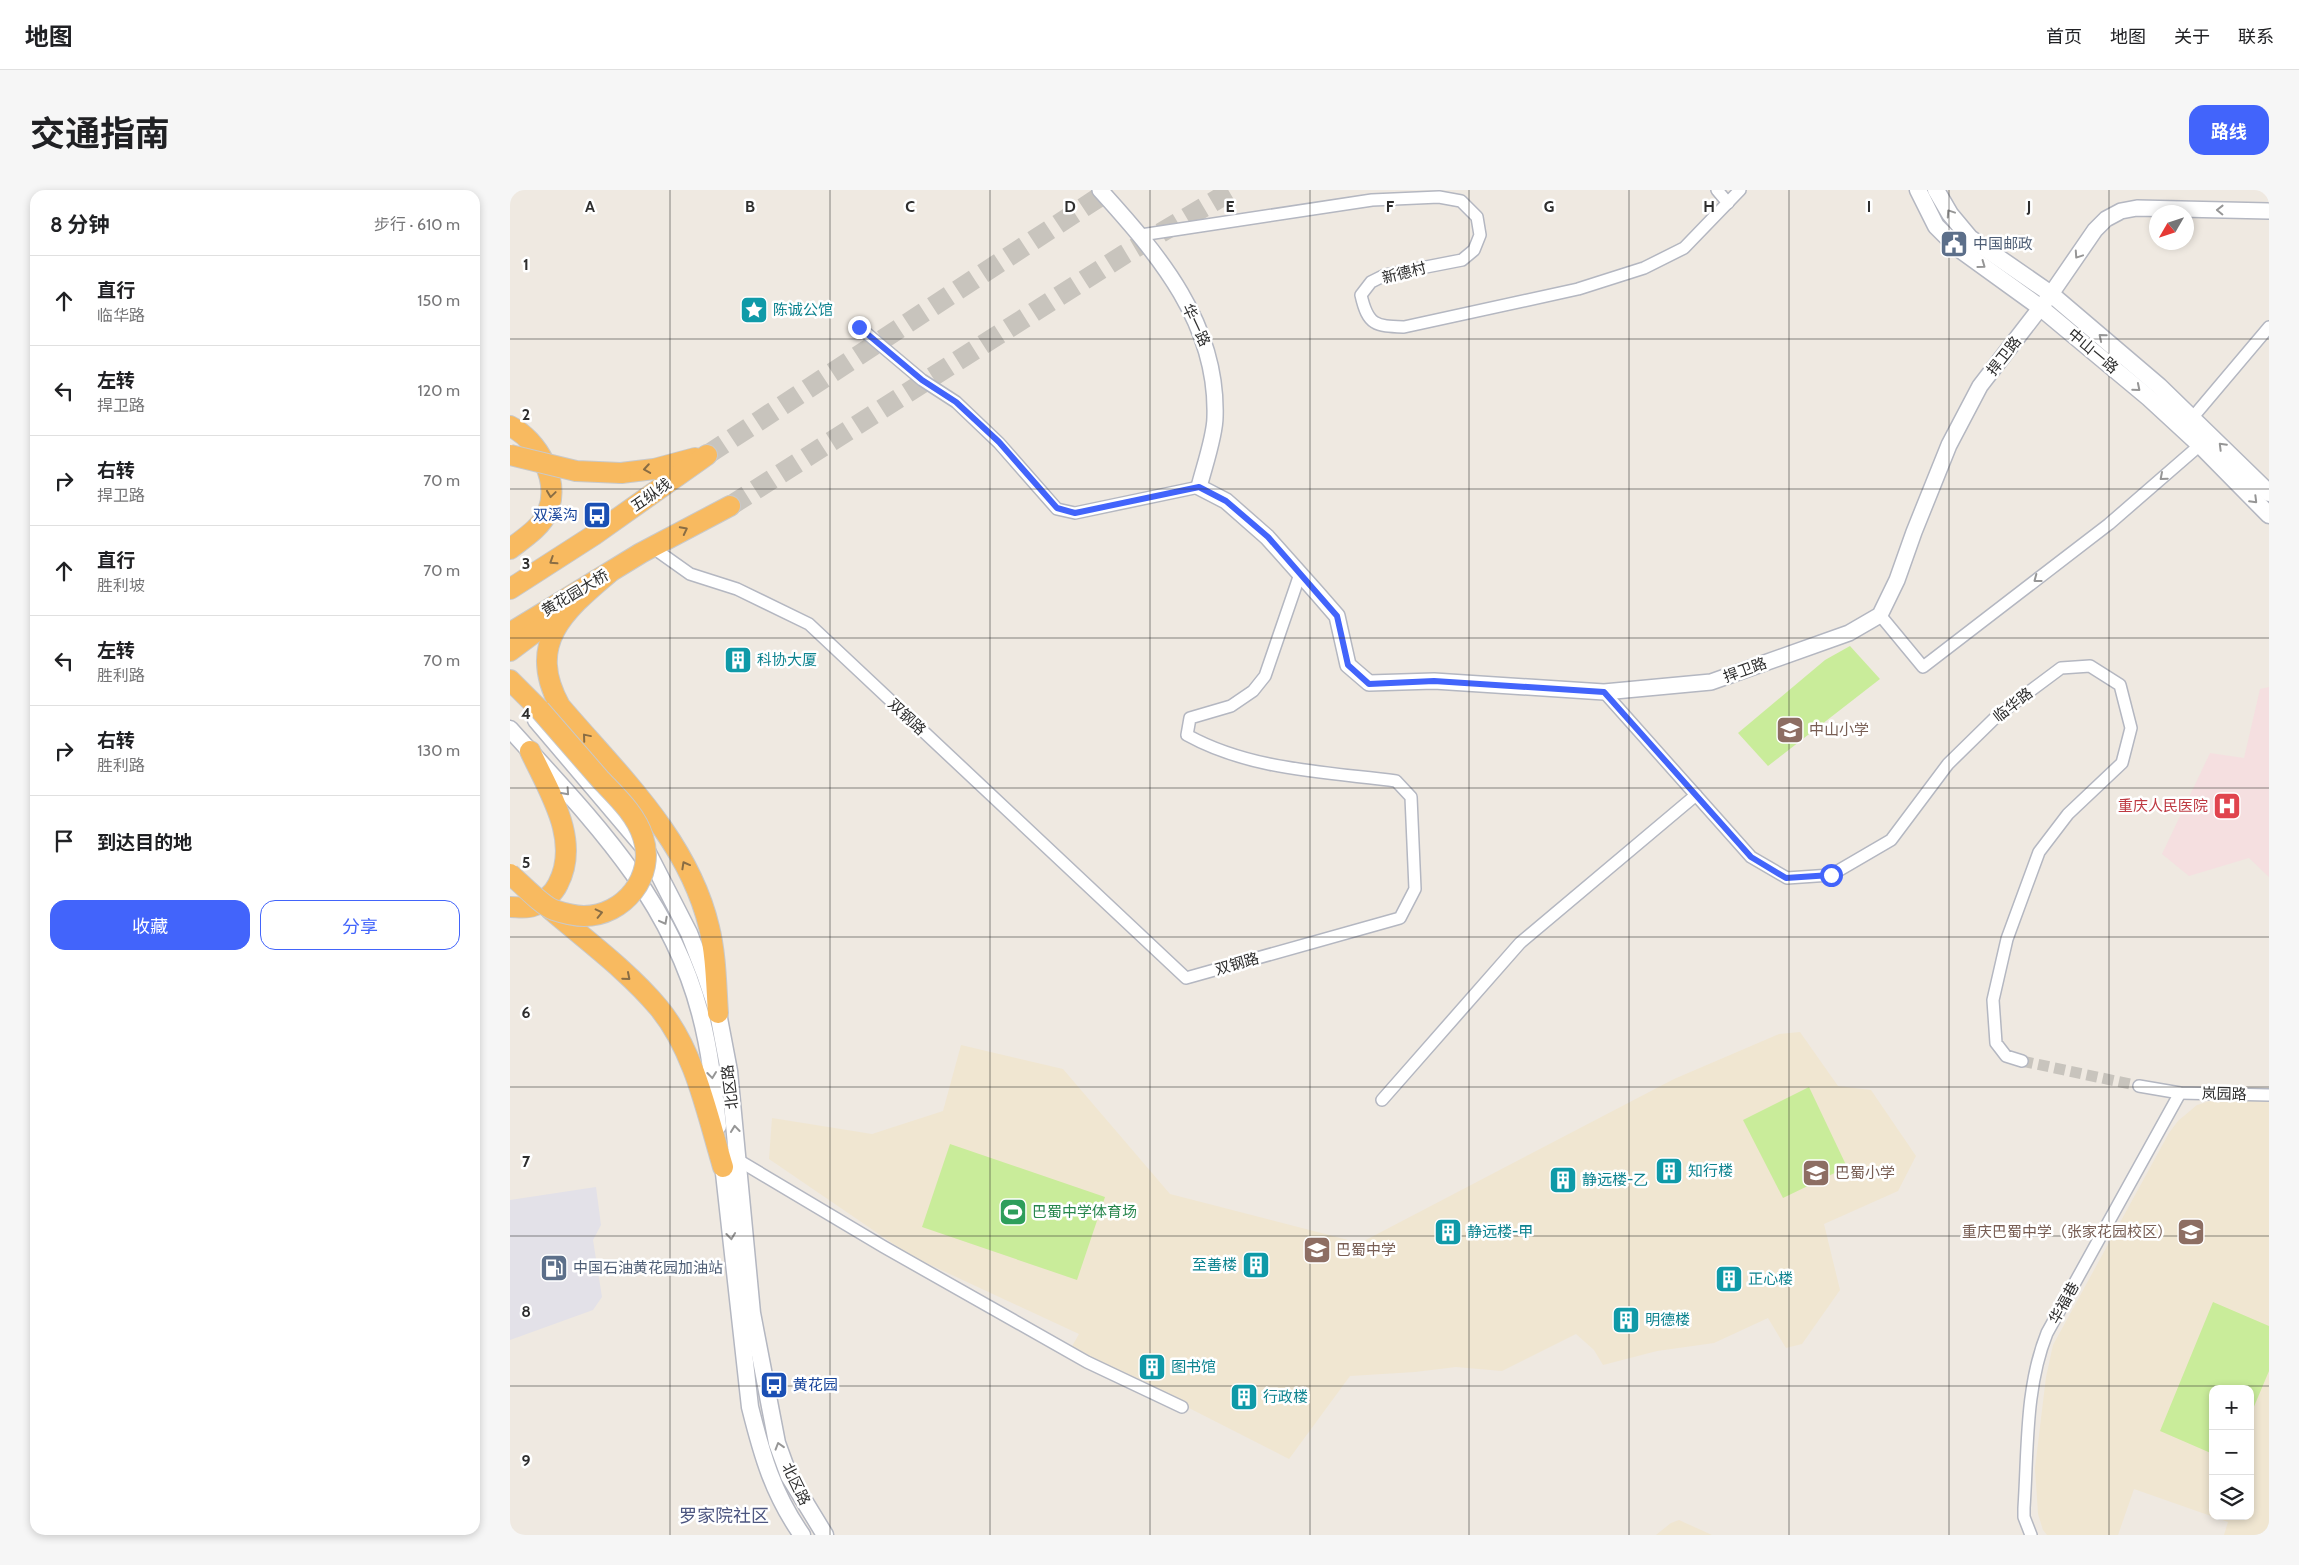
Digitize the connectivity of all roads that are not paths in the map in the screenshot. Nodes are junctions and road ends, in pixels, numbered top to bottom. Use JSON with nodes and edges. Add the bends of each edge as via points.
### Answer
{"nodes":[{"id":1,"x":1100,"y":190,"type":"edge"},
{"id":2,"x":1717,"y":190,"type":"edge"},
{"id":3,"x":1740,"y":190,"type":"edge"},
{"id":4,"x":1918,"y":190,"type":"edge"},
{"id":5,"x":1936,"y":190,"type":"edge"},
{"id":6,"x":1371,"y":195,"type":"edge"},
{"id":7,"x":1728,"y":203,"type":"junction"},
{"id":8,"x":2269,"y":211,"type":"edge"},
{"id":9,"x":1141,"y":235,"type":"junction"},
{"id":10,"x":2046,"y":301,"type":"junction"},
{"id":11,"x":859,"y":327,"type":"dead end"},
{"id":12,"x":2269,"y":327,"type":"edge"},
{"id":13,"x":2193,"y":417,"type":"junction"},
{"id":14,"x":510,"y":426,"type":"edge"},
{"id":15,"x":2200,"y":445,"type":"junction"},
{"id":16,"x":510,"y":454,"type":"edge"},
{"id":17,"x":1199,"y":487,"type":"junction"},
{"id":18,"x":2269,"y":493,"type":"edge"},
{"id":19,"x":730,"y":506,"type":"tunnel mouth"},
{"id":20,"x":2269,"y":515,"type":"edge"},
{"id":21,"x":510,"y":549,"type":"edge"},
{"id":22,"x":646,"y":550,"type":"junction"},
{"id":23,"x":608,"y":573,"type":"junction"},
{"id":24,"x":1300,"y":574,"type":"junction"},
{"id":25,"x":510,"y":589,"type":"edge"},
{"id":26,"x":576,"y":601,"type":"junction"},
{"id":27,"x":1880,"y":616,"type":"junction"},
{"id":28,"x":510,"y":633,"type":"edge"},
{"id":29,"x":510,"y":651,"type":"edge"},
{"id":30,"x":510,"y":680,"type":"edge"},
{"id":31,"x":510,"y":690,"type":"edge"},
{"id":32,"x":1604,"y":692,"type":"junction"},
{"id":33,"x":510,"y":729,"type":"edge"},
{"id":34,"x":530,"y":751,"type":"junction"},
{"id":35,"x":1696,"y":795,"type":"junction"},
{"id":36,"x":510,"y":874,"type":"edge"},
{"id":37,"x":510,"y":906,"type":"edge"},
{"id":38,"x":551,"y":910,"type":"junction"},
{"id":39,"x":718,"y":1013,"type":"junction"},
{"id":40,"x":2022,"y":1061,"type":"tunnel mouth"},
{"id":41,"x":2139,"y":1086,"type":"tunnel mouth"},
{"id":42,"x":2180,"y":1093,"type":"junction"},
{"id":43,"x":2269,"y":1095,"type":"edge"},
{"id":44,"x":1382,"y":1100,"type":"dead end"},
{"id":45,"x":731,"y":1164,"type":"junction"},
{"id":46,"x":1182,"y":1407,"type":"dead end"},
{"id":47,"x":802,"y":1535,"type":"edge"},
{"id":48,"x":825,"y":1535,"type":"edge"},
{"id":49,"x":2031,"y":1535,"type":"edge"}],
"edges":[{"from":1,"to":9,"type":"street","name":"华一路"},
{"from":2,"to":7,"type":"street"},
{"from":3,"to":7,"type":"street","name":"新德村"},
{"from":4,"to":10,"type":"main road","name":"中山一路","one_way":true,"via":[[1936,226],[1958,248]]},
{"from":10,"to":5,"type":"main road","name":"中山一路","one_way":true,"via":[[1970,238]]},
{"from":6,"to":7,"type":"street","name":"新德村","via":[[1440,197],[1460,201],[1477,217],[1480,235],[1474,250],[1462,260],[1385,275],[1370,282],[1361,296],[1365,313],[1380,326],[1404,327],[1578,289],[1644,268],[1684,248]]},
{"from":6,"to":9,"type":"street","name":"新德村"},
{"from":8,"to":10,"type":"street","name":"捍卫路","one_way":true,"via":[[2137,208],[2121,211],[2095,230]]},
{"from":9,"to":17,"type":"street","name":"华一路","via":[[1190,308],[1210,355],[1215,418]]},
{"from":13,"to":10,"type":"main road","name":"中山一路","one_way":true},
{"from":10,"to":15,"type":"main road","name":"中山一路","one_way":true},
{"from":10,"to":27,"type":"street","name":"捍卫路","via":[[1980,386],[1954,437]]},
{"from":11,"to":17,"type":"street","via":[[922,380],[956,402],[999,442],[1057,508],[1075,513]]},
{"from":12,"to":13,"type":"street"},
{"from":18,"to":13,"type":"main road","name":"中山一路","one_way":true},
{"from":14,"to":21,"type":"highway","one_way":true,"via":[[537,449],[552,484],[548,512],[530,534]]},
{"from":15,"to":20,"type":"main road","name":"中山一路","one_way":true},
{"from":15,"to":27,"type":"street","one_way":true,"via":[[2109,524],[1923,667]]},
{"from":16,"to":25,"type":"highway","name":"五纵线","bridge":true,"via":[[576,471],[621,473],[654,469],[707,455],[594,535]]},
{"from":17,"to":24,"type":"street","name":"捍卫路","via":[[1226,501],[1260,531]]},
{"from":22,"to":19,"type":"highway","one_way":true},
{"from":22,"to":23,"type":"highway","name":"黄花园大桥"},
{"from":22,"to":24,"type":"street","name":"双钢路","via":[[690,574],[736,589],[809,624],[1186,978],[1400,918],[1415,889],[1411,797],[1396,781],[1261,763],[1208,747],[1187,735],[1190,718],[1230,706],[1253,691],[1266,676]]},
{"from":23,"to":26,"type":"highway"},
{"from":23,"to":28,"type":"highway","name":"黄花园大桥"},
{"from":24,"to":32,"type":"street","name":"捍卫路","via":[[1337,616],[1348,665],[1369,684],[1434,681]]},
{"from":26,"to":29,"type":"highway"},
{"from":39,"to":26,"type":"highway","one_way":true,"via":[[714,952],[697,889],[655,818],[560,706],[549,687],[546,651],[553,632]]},
{"from":27,"to":32,"type":"street","name":"捍卫路","via":[[1849,633],[1711,682]]},
{"from":38,"to":30,"type":"highway","one_way":true,"bridge":true,"via":[[584,916],[612,910],[624,902],[641,880],[646,852],[643,837],[630,812]]},
{"from":31,"to":39,"type":"main road","name":"北区路","via":[[647,851],[689,932]]},
{"from":32,"to":35,"type":"street","name":"临华路"},
{"from":33,"to":34,"type":"main road","name":"北区路"},
{"from":34,"to":37,"type":"highway","via":[[556,807],[568,848],[565,872],[554,892],[532,907]]},
{"from":34,"to":45,"type":"main road","name":"北区路","one_way":true,"via":[[633,871],[677,946],[707,1042]]},
{"from":35,"to":40,"type":"street","name":"临华路","via":[[1758,862],[1786,878],[1831,875],[1891,840],[1948,764],[1998,715],[2061,668],[2090,666],[2120,685],[2131,728],[2122,763],[2068,814],[2039,852],[2007,939],[1993,1000],[1996,1043],[2006,1056]]},
{"from":35,"to":44,"type":"street","via":[[1520,943]]},
{"from":36,"to":38,"type":"highway","bridge":true},
{"from":38,"to":45,"type":"highway","one_way":true,"via":[[642,990],[660,1010],[686,1055]]},
{"from":45,"to":39,"type":"main road","name":"北区路","one_way":true,"via":[[729,1071]]},
{"from":41,"to":42,"type":"street","name":"岚园路"},
{"from":42,"to":43,"type":"street","name":"岚园路"},
{"from":42,"to":49,"type":"street","name":"华福巷","via":[[2040,1351],[2032,1387],[2024,1508]]},
{"from":45,"to":46,"type":"street","via":[[884,1246],[1087,1362]]},
{"from":45,"to":47,"type":"main road","name":"北区路","one_way":true,"via":[[750,1407],[772,1483]]},
{"from":48,"to":45,"type":"main road","name":"北区路","one_way":true,"via":[[789,1476],[777,1442],[752,1313]]}]}
